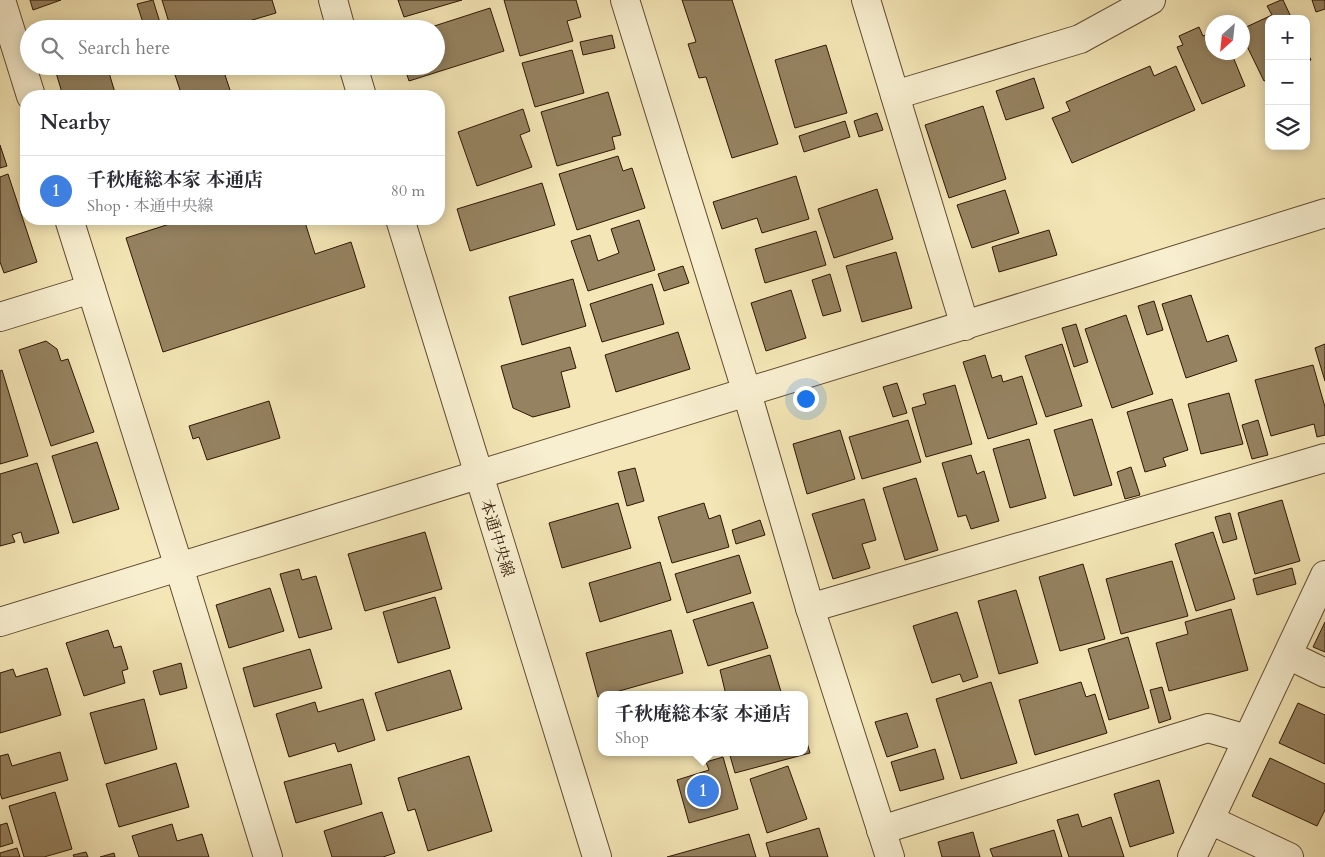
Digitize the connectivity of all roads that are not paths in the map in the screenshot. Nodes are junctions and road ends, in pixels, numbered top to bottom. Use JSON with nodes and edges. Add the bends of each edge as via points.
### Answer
{"nodes":[{"id":1,"x":332,"y":0,"type":"edge"},
{"id":2,"x":625,"y":0,"type":"edge"},
{"id":3,"x":866,"y":0,"type":"edge"},
{"id":4,"x":1151,"y":0,"type":"edge"},
{"id":5,"x":3,"y":14,"type":"edge"},
{"id":6,"x":338,"y":20,"type":"edge"},
{"id":7,"x":20,"y":64,"type":"edge"},
{"id":8,"x":24,"y":75,"type":"edge"},
{"id":9,"x":356,"y":75,"type":"edge"},
{"id":10,"x":29,"y":90,"type":"edge"},
{"id":11,"x":360,"y":90,"type":"edge"},
{"id":12,"x":895,"y":95,"type":"junction"},
{"id":13,"x":1325,"y":212,"type":"edge"},
{"id":14,"x":71,"y":225,"type":"edge"},
{"id":15,"x":402,"y":225,"type":"edge"},
{"id":16,"x":91,"y":289,"type":"junction"},
{"id":17,"x":0,"y":317,"type":"edge"},
{"id":18,"x":965,"y":326,"type":"junction"},
{"id":19,"x":747,"y":393,"type":"junction"},
{"id":20,"x":1325,"y":458,"type":"edge"},
{"id":21,"x":478,"y":475,"type":"junction"},
{"id":22,"x":179,"y":567,"type":"junction"},
{"id":23,"x":1325,"y":575,"type":"edge"},
{"id":24,"x":810,"y":608,"type":"junction"},
{"id":25,"x":0,"y":622,"type":"edge"},
{"id":26,"x":1288,"y":655,"type":"junction"},
{"id":27,"x":1325,"y":672,"type":"edge"},
{"id":28,"x":1247,"y":739,"type":"junction"},
{"id":29,"x":1210,"y":820,"type":"junction"},
{"id":30,"x":881,"y":830,"type":"junction"},
{"id":31,"x":268,"y":857,"type":"edge"},
{"id":32,"x":596,"y":857,"type":"edge"},
{"id":33,"x":890,"y":857,"type":"edge"},
{"id":34,"x":1192,"y":857,"type":"edge"},
{"id":35,"x":1289,"y":857,"type":"edge"}],
"edges":[{"from":1,"to":6,"type":"street"},
{"from":2,"to":19,"type":"street"},
{"from":3,"to":12,"type":"street"},
{"from":4,"to":12,"type":"street","via":[[1080,39]]},
{"from":5,"to":7,"type":"street"},
{"from":8,"to":10,"type":"street"},
{"from":9,"to":11,"type":"street"},
{"from":12,"to":18,"type":"street"},
{"from":13,"to":18,"type":"street"},
{"from":14,"to":16,"type":"street"},
{"from":15,"to":21,"type":"street","name":"本通中央線"},
{"from":16,"to":17,"type":"street"},
{"from":16,"to":22,"type":"street"},
{"from":18,"to":19,"type":"street"},
{"from":19,"to":21,"type":"street"},
{"from":19,"to":24,"type":"street"},
{"from":20,"to":24,"type":"street"},
{"from":21,"to":22,"type":"street"},
{"from":21,"to":32,"type":"street","name":"本通中央線"},
{"from":22,"to":25,"type":"street"},
{"from":22,"to":31,"type":"street"},
{"from":23,"to":26,"type":"street"},
{"from":24,"to":30,"type":"street"},
{"from":26,"to":27,"type":"street"},
{"from":26,"to":28,"type":"street"},
{"from":28,"to":29,"type":"street"},
{"from":28,"to":30,"type":"street","via":[[1208,728]]},
{"from":29,"to":34,"type":"street"},
{"from":29,"to":35,"type":"street"},
{"from":30,"to":33,"type":"street"}]}
